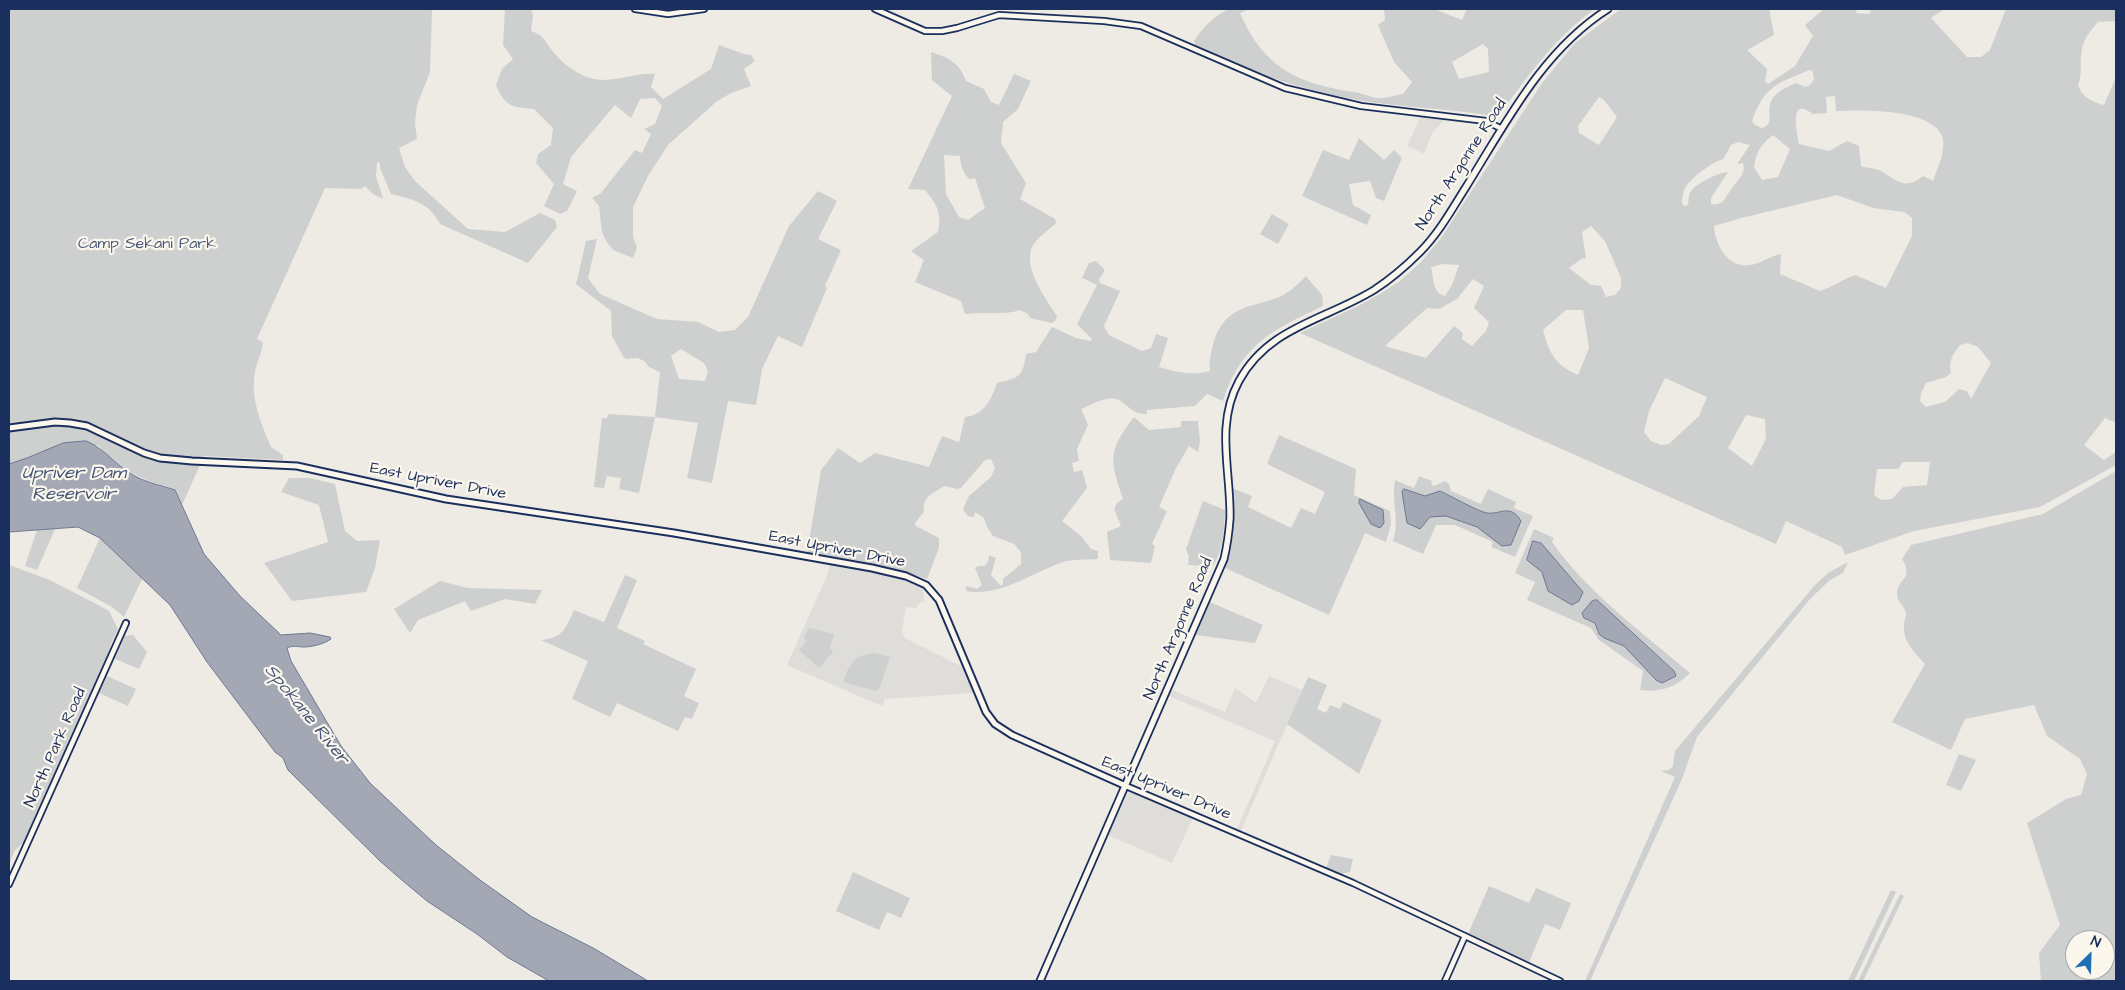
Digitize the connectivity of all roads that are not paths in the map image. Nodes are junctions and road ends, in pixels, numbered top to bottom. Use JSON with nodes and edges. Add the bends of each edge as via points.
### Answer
{"nodes":[{"id":1,"x":635,"y":9,"type":"edge"},
{"id":2,"x":704,"y":9,"type":"edge"},
{"id":3,"x":875,"y":9,"type":"edge"},
{"id":4,"x":1608,"y":9,"type":"edge"},
{"id":5,"x":1502,"y":129,"type":"junction"},
{"id":6,"x":9,"y":428,"type":"edge"},
{"id":7,"x":126,"y":623,"type":"dead end"},
{"id":8,"x":1126,"y":786,"type":"junction"},
{"id":9,"x":9,"y":884,"type":"edge"},
{"id":10,"x":1465,"y":936,"type":"junction"},
{"id":11,"x":1040,"y":981,"type":"edge"},
{"id":12,"x":1444,"y":981,"type":"edge"},
{"id":13,"x":1560,"y":981,"type":"edge"}],
"edges":[{"from":1,"to":2,"type":"street","via":[[668,14]]},
{"from":3,"to":5,"type":"street","via":[[925,31],[957,28],[999,15],[1140,26],[1285,88],[1361,106],[1486,121]]},
{"from":4,"to":5,"type":"main road","name":"North Argonne Road","via":[[1556,52]]},
{"from":5,"to":8,"type":"main road","name":"North Argonne Road","via":[[1441,226],[1422,250],[1373,290],[1289,330],[1268,345],[1238,382],[1229,403],[1225,427],[1230,517],[1224,559]]},
{"from":6,"to":8,"type":"main road","name":"East Upriver Drive","via":[[70,423],[87,426],[160,458],[297,466],[439,498],[674,533],[906,576],[926,585],[944,608],[980,700],[995,724],[1012,735]]},
{"from":7,"to":9,"type":"street","name":"North Park Road"},
{"from":8,"to":10,"type":"street","name":"East Upriver Drive","via":[[1352,883]]},
{"from":8,"to":11,"type":"main road","name":"North Argonne Road"},
{"from":10,"to":12,"type":"street"},
{"from":10,"to":13,"type":"street","name":"East Upriver Drive"}]}
